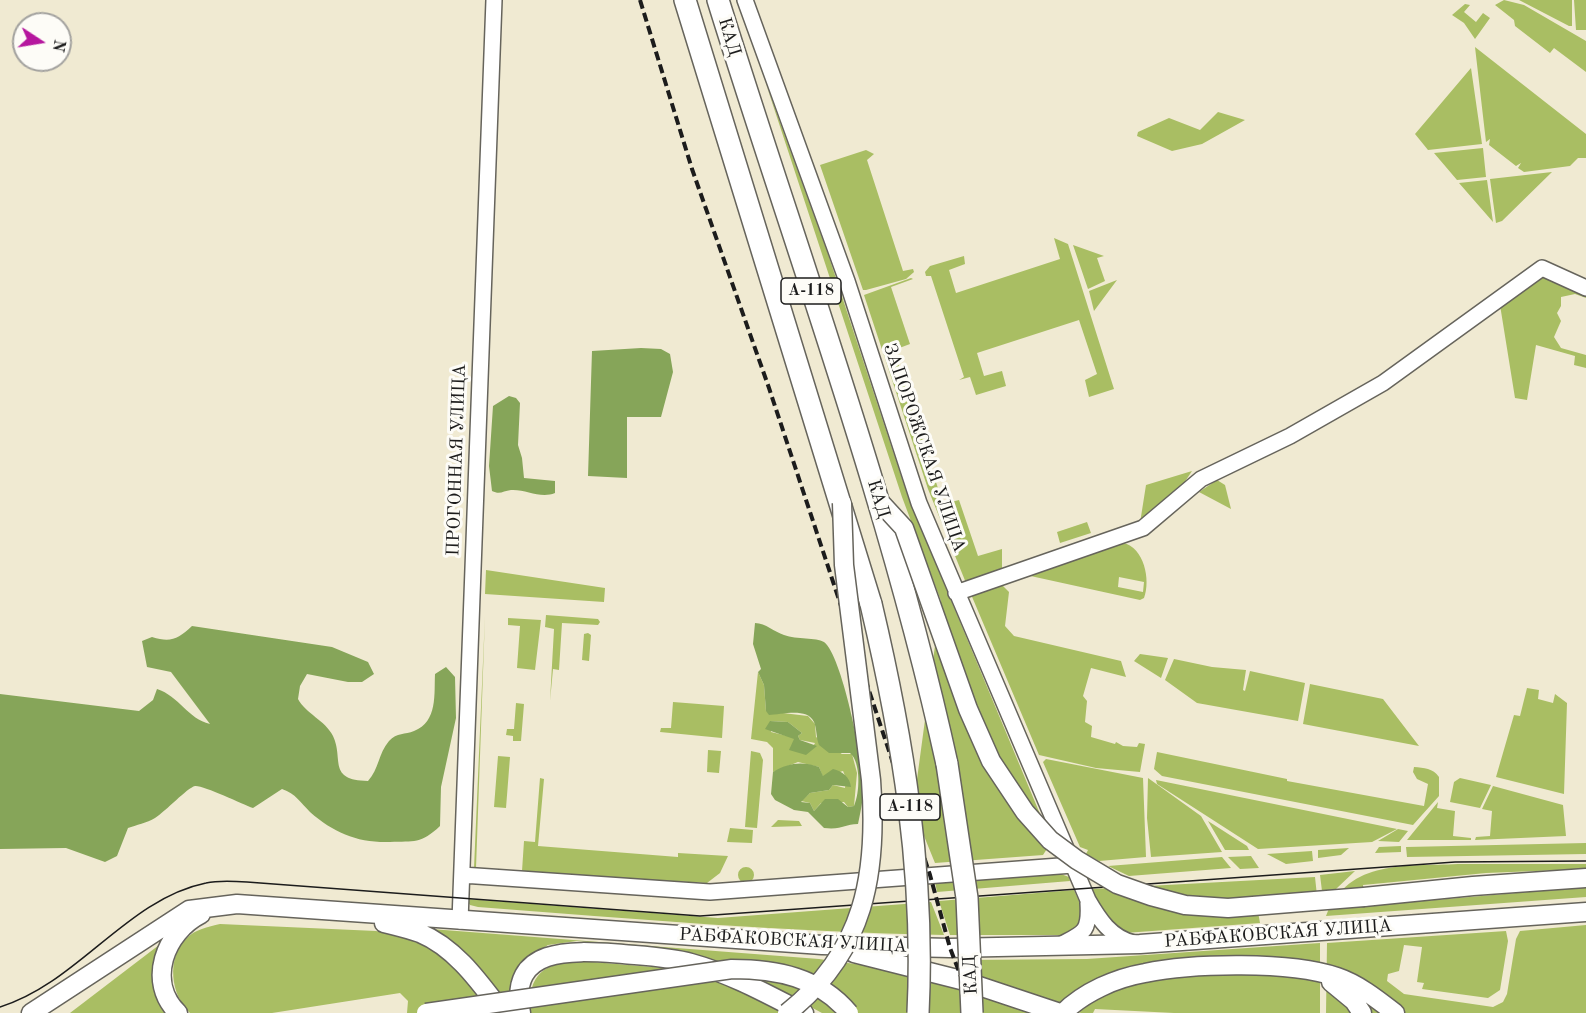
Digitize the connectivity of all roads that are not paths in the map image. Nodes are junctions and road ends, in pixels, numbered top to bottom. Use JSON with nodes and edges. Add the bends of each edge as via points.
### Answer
{"nodes":[{"id":1,"x":494,"y":0,"type":"edge"},
{"id":2,"x":685,"y":0,"type":"edge"},
{"id":3,"x":718,"y":0,"type":"edge"},
{"id":4,"x":745,"y":0,"type":"edge"},
{"id":5,"x":1586,"y":288,"type":"edge"},
{"id":6,"x":842,"y":502,"type":"junction"},
{"id":7,"x":879,"y":502,"type":"junction"},
{"id":8,"x":956,"y":593,"type":"junction"},
{"id":9,"x":1073,"y":865,"type":"junction"},
{"id":10,"x":462,"y":875,"type":"junction"},
{"id":11,"x":1586,"y":878,"type":"edge"},
{"id":12,"x":1088,"y":900,"type":"junction"},
{"id":13,"x":237,"y":904,"type":"junction"},
{"id":14,"x":1586,"y":912,"type":"edge"},
{"id":15,"x":354,"y":913,"type":"junction"},
{"id":16,"x":460,"y":921,"type":"junction"},
{"id":17,"x":1140,"y":944,"type":"junction"},
{"id":18,"x":822,"y":945,"type":"junction"},
{"id":19,"x":1056,"y":948,"type":"junction"},
{"id":20,"x":1314,"y":971,"type":"junction"},
{"id":21,"x":31,"y":1013,"type":"edge"},
{"id":22,"x":178,"y":1013,"type":"edge"},
{"id":23,"x":426,"y":1013,"type":"edge"},
{"id":24,"x":503,"y":1013,"type":"edge"},
{"id":25,"x":521,"y":1013,"type":"edge"},
{"id":26,"x":787,"y":1013,"type":"edge"},
{"id":27,"x":804,"y":1013,"type":"edge"},
{"id":28,"x":849,"y":1013,"type":"edge"},
{"id":29,"x":918,"y":1013,"type":"edge"},
{"id":30,"x":972,"y":1013,"type":"edge"},
{"id":31,"x":1062,"y":1013,"type":"edge"},
{"id":32,"x":1362,"y":1013,"type":"edge"},
{"id":33,"x":1395,"y":1013,"type":"edge"}],
"edges":[{"from":1,"to":10,"type":"street","name":"ПРОГОННАЯ УЛИЦА"},
{"from":2,"to":6,"type":"highway","name":"КАД","number":"А-118"},
{"from":3,"to":7,"type":"highway","name":"КАД","number":"А-118"},
{"from":4,"to":8,"type":"street","name":"ЗАПОРОЖСКАЯ УЛИЦА","via":[[843,271],[919,503]]},
{"from":5,"to":8,"type":"street","via":[[1542,268],[1383,383],[1290,436],[1201,478],[1143,528]]},
{"from":6,"to":26,"type":"main road","bridge":true,"via":[[844,565],[872,780],[872,864],[864,904],[848,943],[812,992]]},
{"from":6,"to":29,"type":"highway","name":"КАД","number":"А-118","bridge":true,"via":[[872,604],[908,787],[918,912]]},
{"from":7,"to":11,"type":"main road","bridge":true,"via":[[904,528],[968,709],[991,761],[1025,812],[1050,840],[1117,884],[1185,904],[1228,908]]},
{"from":7,"to":30,"type":"highway","name":"КАД","number":"А-118","bridge":true,"via":[[948,764],[967,898]]},
{"from":8,"to":9,"type":"street","name":"ЗАПОРОЖСКАЯ УЛИЦА"},
{"from":9,"to":10,"type":"street","via":[[710,892]]},
{"from":9,"to":12,"type":"street","name":"ЗАПОРОЖСКАЯ УЛИЦА"},
{"from":10,"to":16,"type":"street","name":"ПРОГОННАЯ УЛИЦА"},
{"from":12,"to":17,"type":"street","via":[[1111,932],[1124,941]]},
{"from":12,"to":19,"type":"street","via":[[1089,924],[1084,932]]},
{"from":13,"to":15,"type":"main road","name":"РАБФАКОВСКАЯ УЛИЦА"},
{"from":13,"to":21,"type":"main road","name":"РАБФАКОВСКАЯ УЛИЦА","via":[[189,910]]},
{"from":13,"to":22,"type":"main road","via":[[199,915],[187,922],[169,943],[162,972],[170,1004]]},
{"from":14,"to":17,"type":"main road","name":"РАБФАКОВСКАЯ УЛИЦА"},
{"from":15,"to":16,"type":"main road","name":"РАБФАКОВСКАЯ УЛИЦА"},
{"from":15,"to":24,"type":"main road","via":[[418,932],[441,945]]},
{"from":16,"to":18,"type":"main road","name":"РАБФАКОВСКАЯ УЛИЦА"},
{"from":17,"to":19,"type":"main road","name":"РАБФАКОВСКАЯ УЛИЦА"},
{"from":18,"to":19,"type":"main road","name":"РАБФАКОВСКАЯ УЛИЦА"},
{"from":18,"to":31,"type":"main road","via":[[961,980]]},
{"from":20,"to":31,"type":"main road","via":[[1249,967],[1144,973],[1102,987]]},
{"from":20,"to":32,"type":"main road","via":[[1341,987]]},
{"from":20,"to":33,"type":"main road","via":[[1355,985]]},
{"from":23,"to":28,"type":"main road","bridge":true,"via":[[732,969],[758,969],[799,977],[825,991]]},
{"from":25,"to":27,"type":"main road","via":[[522,983],[531,967],[552,954],[574,951],[690,963],[734,978]]}]}
